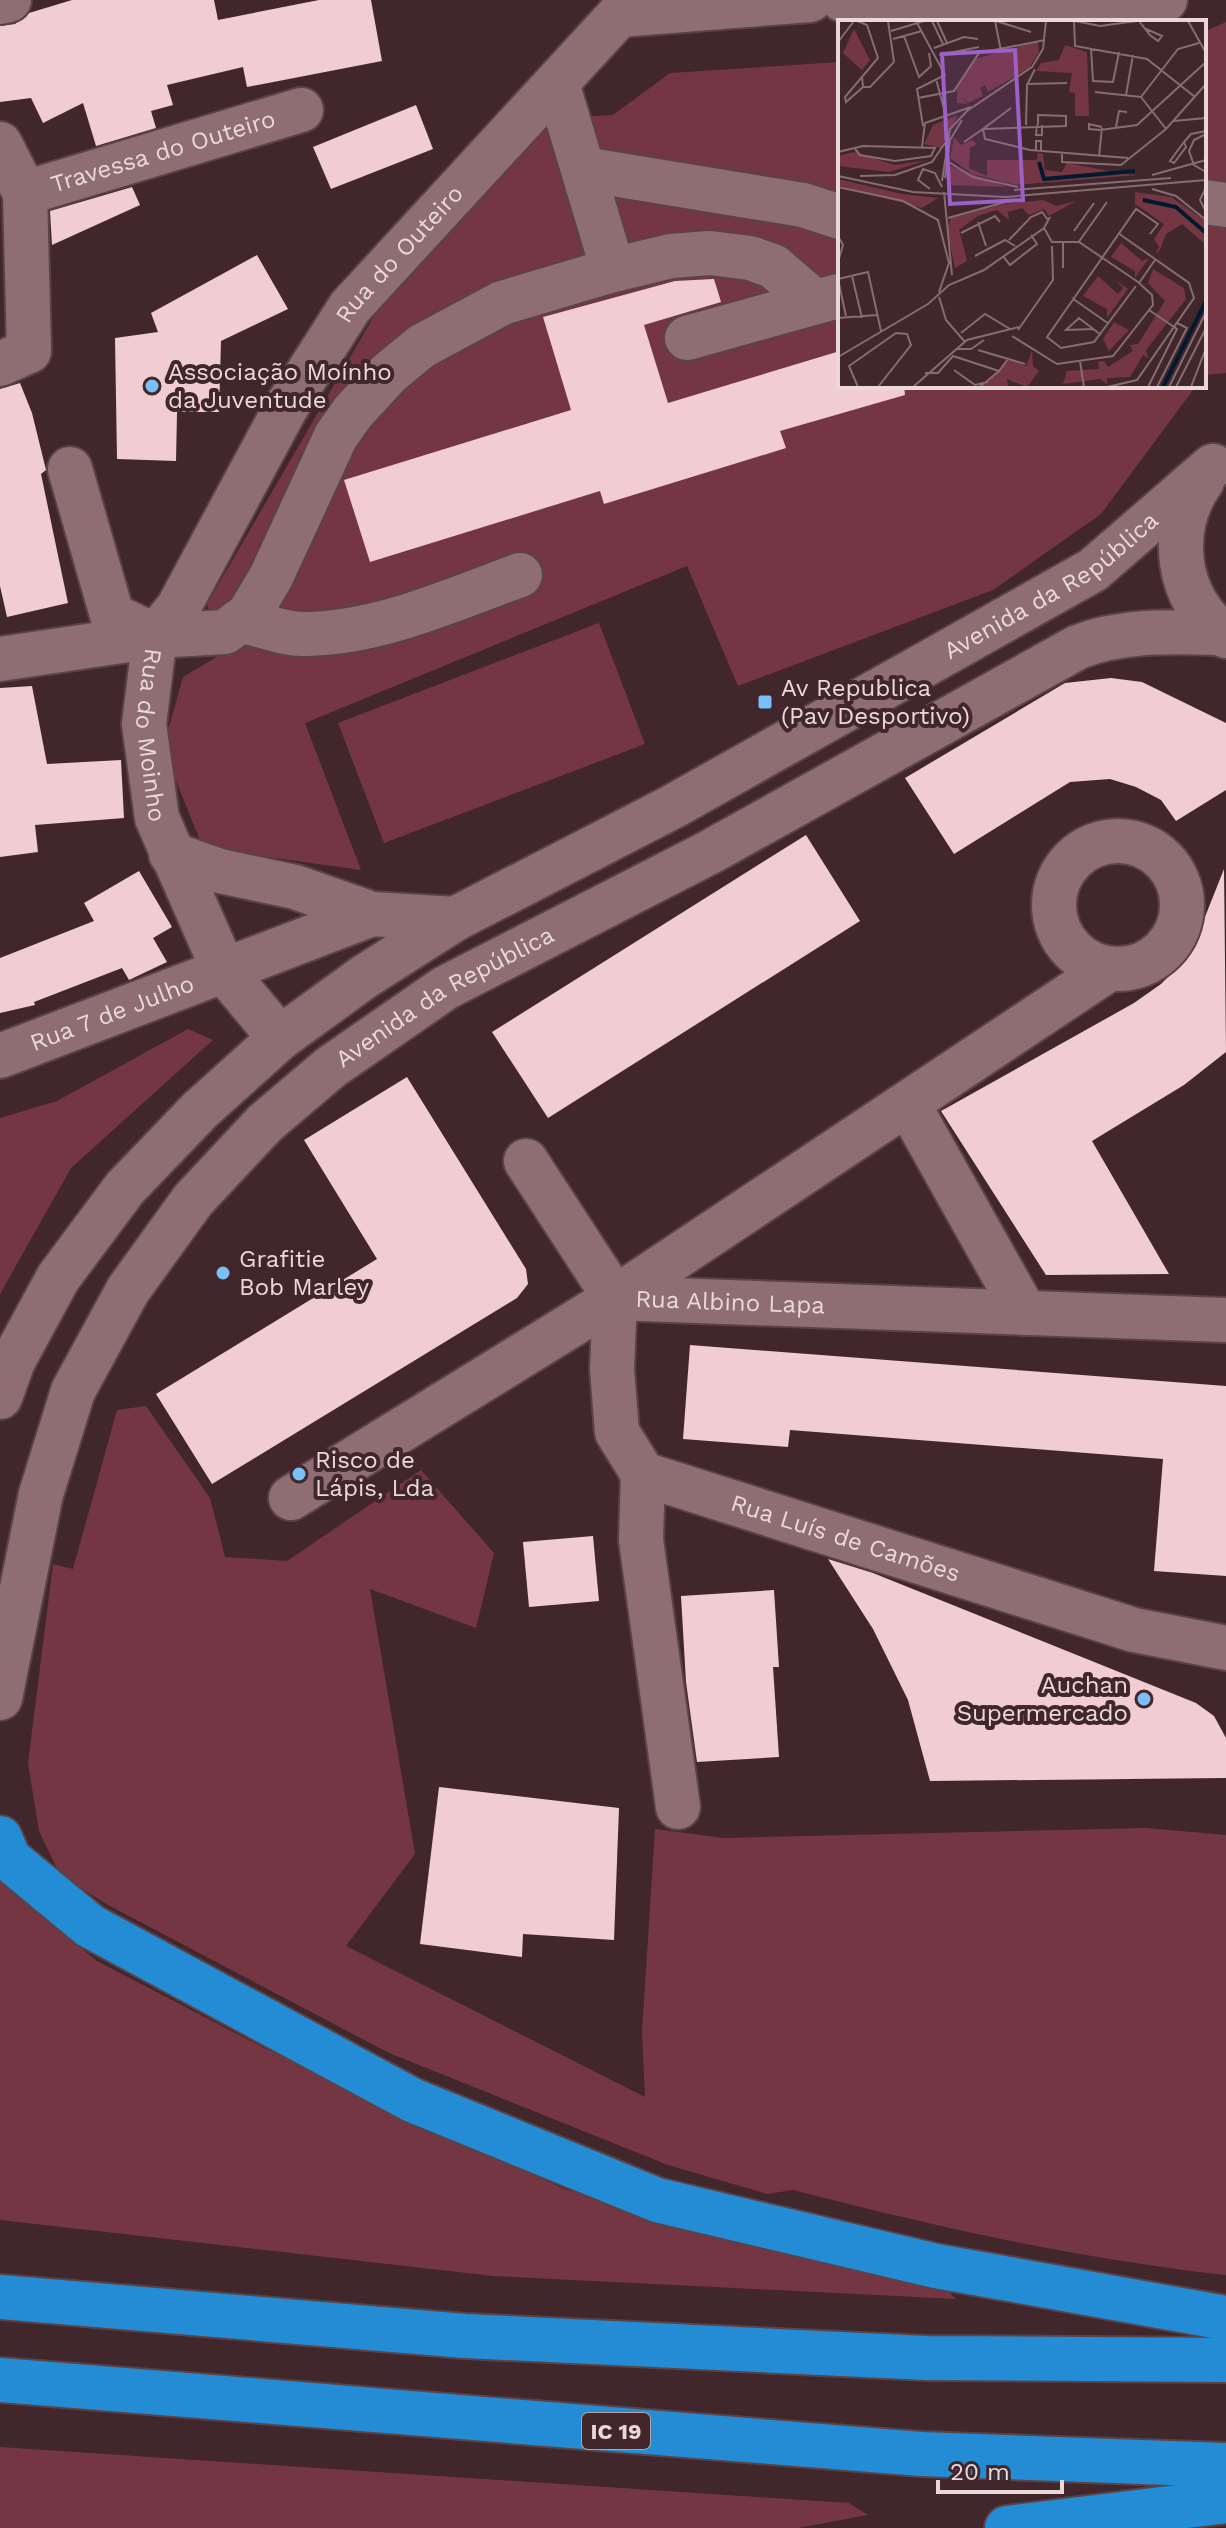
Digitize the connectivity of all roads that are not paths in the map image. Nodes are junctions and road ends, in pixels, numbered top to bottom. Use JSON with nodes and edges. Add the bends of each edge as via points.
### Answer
{"nodes":[{"id":1,"x":9,"y":0,"type":"edge"},
{"id":2,"x":810,"y":0,"type":"edge"},
{"id":3,"x":843,"y":0,"type":"edge"},
{"id":4,"x":1165,"y":0,"type":"edge"},
{"id":5,"x":0,"y":2,"type":"edge"},
{"id":6,"x":988,"y":3,"type":"edge"},
{"id":7,"x":618,"y":7,"type":"edge"},
{"id":8,"x":557,"y":83,"type":"junction"},
{"id":9,"x":301,"y":110,"type":"dead end"},
{"id":10,"x":0,"y":144,"type":"edge"},
{"id":11,"x":583,"y":169,"type":"junction"},
{"id":12,"x":25,"y":193,"type":"junction"},
{"id":13,"x":1206,"y":202,"type":"edge"},
{"id":14,"x":1226,"y":205,"type":"edge"},
{"id":15,"x":838,"y":216,"type":"edge"},
{"id":16,"x":613,"y":270,"type":"junction"},
{"id":17,"x":827,"y":298,"type":"edge"},
{"id":18,"x":687,"y":338,"type":"dead end"},
{"id":19,"x":14,"y":358,"type":"edge"},
{"id":20,"x":1219,"y":461,"type":"edge"},
{"id":21,"x":70,"y":469,"type":"dead end"},
{"id":22,"x":520,"y":575,"type":"dead end"},
{"id":23,"x":249,"y":614,"type":"junction"},
{"id":24,"x":1224,"y":635,"type":"edge"},
{"id":25,"x":155,"y":636,"type":"junction"},
{"id":26,"x":0,"y":659,"type":"edge"},
{"id":27,"x":171,"y":854,"type":"junction"},
{"id":28,"x":372,"y":914,"type":"junction"},
{"id":29,"x":455,"y":919,"type":"junction"},
{"id":30,"x":1109,"y":969,"type":"dead end"},
{"id":31,"x":224,"y":971,"type":"junction"},
{"id":32,"x":280,"y":1038,"type":"junction"},
{"id":33,"x":1,"y":1051,"type":"edge"},
{"id":34,"x":908,"y":1104,"type":"junction"},
{"id":35,"x":526,"y":1161,"type":"dead end"},
{"id":36,"x":615,"y":1298,"type":"junction"},
{"id":37,"x":1025,"y":1313,"type":"junction"},
{"id":38,"x":1226,"y":1320,"type":"edge"},
{"id":39,"x":0,"y":1397,"type":"edge"},
{"id":40,"x":643,"y":1474,"type":"junction"},
{"id":41,"x":291,"y":1498,"type":"dead end"},
{"id":42,"x":1226,"y":1648,"type":"edge"},
{"id":43,"x":0,"y":1698,"type":"edge"},
{"id":44,"x":678,"y":1807,"type":"dead end"},
{"id":45,"x":0,"y":1838,"type":"edge"},
{"id":46,"x":8,"y":2298,"type":"edge"},
{"id":47,"x":1226,"y":2318,"type":"edge"},
{"id":48,"x":1226,"y":2360,"type":"edge"},
{"id":49,"x":3,"y":2381,"type":"edge"},
{"id":50,"x":1226,"y":2465,"type":"edge"},
{"id":51,"x":1226,"y":2501,"type":"edge"},
{"id":52,"x":1007,"y":2528,"type":"edge"}],
"edges":[{"from":1,"to":5,"type":"street"},
{"from":2,"to":7,"type":"street"},
{"from":3,"to":6,"type":"street"},
{"from":4,"to":6,"type":"street","via":[[1142,9]]},
{"from":7,"to":8,"type":"street","name":"Rua do Outeiro"},
{"from":8,"to":11,"type":"street"},
{"from":8,"to":25,"type":"street","name":"Rua do Outeiro","via":[[350,307],[285,409],[178,608]]},
{"from":9,"to":12,"type":"street","name":"Travessa do Outeiro"},
{"from":10,"to":12,"type":"street"},
{"from":11,"to":15,"type":"street","via":[[803,205]]},
{"from":11,"to":16,"type":"street"},
{"from":12,"to":19,"type":"street"},
{"from":13,"to":14,"type":"street"},
{"from":16,"to":17,"type":"street","via":[[671,256],[750,258]]},
{"from":16,"to":23,"type":"street","via":[[502,303],[422,346],[389,373],[336,436]]},
{"from":17,"to":18,"type":"street"},
{"from":20,"to":24,"type":"street","via":[[1191,496],[1180,532],[1182,570],[1196,605]]},
{"from":20,"to":29,"type":"street","name":"Avenida da República","via":[[1093,570],[672,807]]},
{"from":21,"to":25,"type":"street","name":"Rua do Moinho","via":[[112,615]]},
{"from":22,"to":23,"type":"street","via":[[353,630],[303,635],[251,623]]},
{"from":23,"to":25,"type":"street","via":[[225,632]]},
{"from":24,"to":43,"type":"street","name":"Avenida da República","via":[[1126,634],[1098,639],[1051,660],[710,852],[445,988],[331,1067],[265,1123],[193,1200],[128,1290],[73,1391],[41,1494]]},
{"from":25,"to":26,"type":"street"},
{"from":25,"to":27,"type":"street","name":"Rua do Moinho","via":[[144,724],[157,818]]},
{"from":27,"to":28,"type":"street"},
{"from":27,"to":31,"type":"street","name":"Rua do Moinho"},
{"from":28,"to":29,"type":"street"},
{"from":28,"to":31,"type":"street","name":"Rua 7 de Julho"},
{"from":29,"to":32,"type":"street","name":"Avenida da República"},
{"from":30,"to":34,"type":"street"},
{"from":31,"to":32,"type":"street"},
{"from":31,"to":33,"type":"street","name":"Rua 7 de Julho"},
{"from":32,"to":39,"type":"street","name":"Avenida da República","via":[[125,1188],[58,1278],[13,1361]]},
{"from":34,"to":36,"type":"street"},
{"from":34,"to":37,"type":"street"},
{"from":35,"to":36,"type":"street"},
{"from":36,"to":37,"type":"street","name":"Rua Albino Lapa"},
{"from":36,"to":40,"type":"street","via":[[612,1369],[617,1432]]},
{"from":36,"to":41,"type":"street","name":"Rua Albino Lapa"},
{"from":37,"to":38,"type":"street","name":"Rua Albino Lapa"},
{"from":40,"to":42,"type":"street","name":"Rua Luís de Camões","via":[[1134,1630]]},
{"from":40,"to":44,"type":"street","via":[[641,1540]]},
{"from":45,"to":47,"type":"highway","via":[[9,1859],[90,1926],[412,2100],[657,2200],[936,2266]]},
{"from":46,"to":48,"type":"highway","via":[[576,2341],[926,2358]]},
{"from":49,"to":50,"type":"highway","number":"IC 19","via":[[921,2454]]},
{"from":51,"to":52,"type":"highway"}]}
